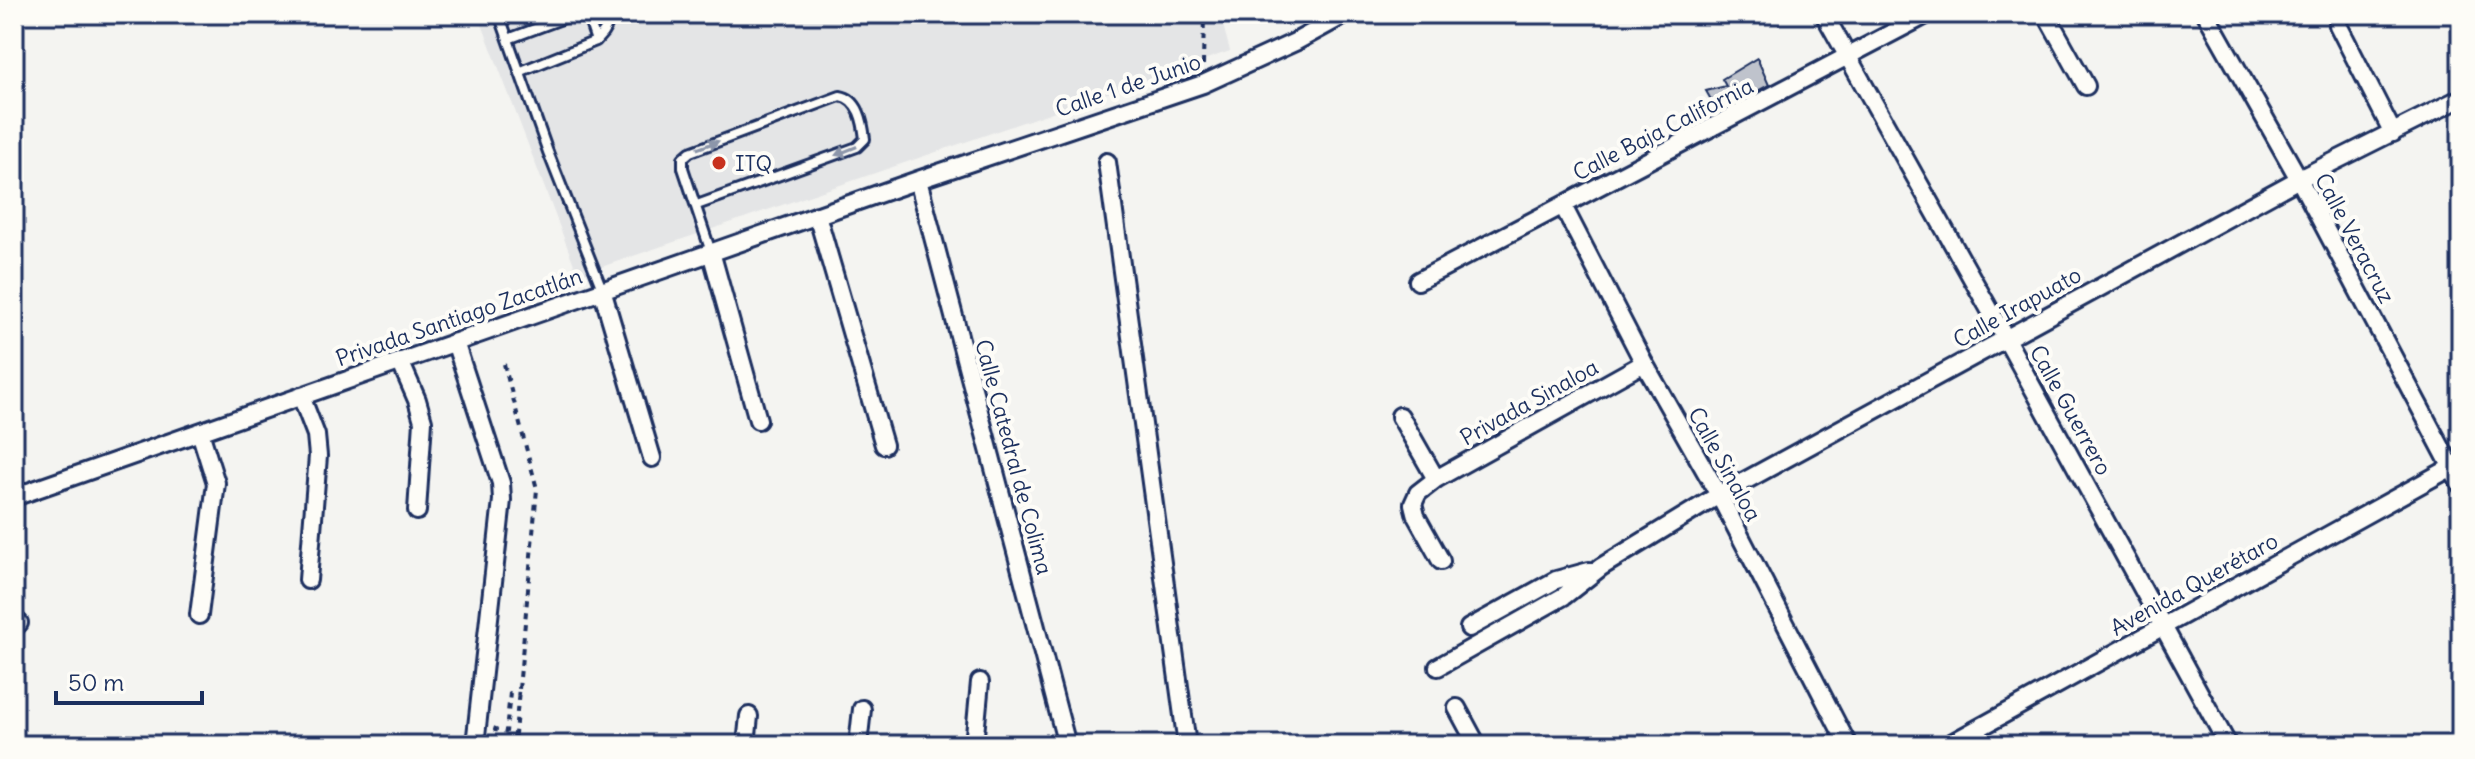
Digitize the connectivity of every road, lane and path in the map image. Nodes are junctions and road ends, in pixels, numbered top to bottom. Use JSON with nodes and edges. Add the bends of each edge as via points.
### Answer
{"nodes":[{"id":1,"x":499,"y":14,"type":"edge"},
{"id":2,"x":575,"y":14,"type":"edge"},
{"id":3,"x":587,"y":14,"type":"edge"},
{"id":4,"x":614,"y":14,"type":"edge"},
{"id":5,"x":1204,"y":14,"type":"edge"},
{"id":6,"x":1346,"y":14,"type":"edge"},
{"id":7,"x":1824,"y":14,"type":"edge"},
{"id":8,"x":1928,"y":14,"type":"edge"},
{"id":9,"x":2046,"y":14,"type":"edge"},
{"id":10,"x":2208,"y":15,"type":"edge"},
{"id":11,"x":2338,"y":25,"type":"dead end"},
{"id":12,"x":508,"y":39,"type":"junction"},
{"id":13,"x":596,"y":41,"type":"junction"},
{"id":14,"x":1848,"y":58,"type":"junction"},
{"id":15,"x":519,"y":72,"type":"junction"},
{"id":16,"x":1203,"y":84,"type":"junction"},
{"id":17,"x":2086,"y":86,"type":"dead end"},
{"id":18,"x":2461,"y":98,"type":"edge"},
{"id":19,"x":2393,"y":133,"type":"junction"},
{"id":20,"x":1107,"y":162,"type":"dead end"},
{"id":21,"x":2299,"y":179,"type":"junction"},
{"id":22,"x":918,"y":180,"type":"junction"},
{"id":23,"x":697,"y":205,"type":"junction"},
{"id":24,"x":1563,"y":206,"type":"junction"},
{"id":25,"x":817,"y":215,"type":"junction"},
{"id":26,"x":711,"y":252,"type":"junction"},
{"id":27,"x":1418,"y":281,"type":"dead end"},
{"id":28,"x":602,"y":290,"type":"junction"},
{"id":29,"x":2006,"y":339,"type":"junction"},
{"id":30,"x":455,"y":342,"type":"junction"},
{"id":31,"x":400,"y":361,"type":"junction"},
{"id":32,"x":1644,"y":363,"type":"junction"},
{"id":33,"x":504,"y":364,"type":"dead end"},
{"id":34,"x":301,"y":396,"type":"junction"},
{"id":35,"x":1400,"y":416,"type":"dead end"},
{"id":36,"x":758,"y":420,"type":"dead end"},
{"id":37,"x":200,"y":432,"type":"junction"},
{"id":38,"x":884,"y":445,"type":"dead end"},
{"id":39,"x":652,"y":458,"type":"dead end"},
{"id":40,"x":2456,"y":464,"type":"edge"},
{"id":41,"x":1436,"y":479,"type":"junction"},
{"id":42,"x":2461,"y":485,"type":"edge"},
{"id":43,"x":1719,"y":495,"type":"junction"},
{"id":44,"x":14,"y":497,"type":"edge"},
{"id":45,"x":417,"y":511,"type":"dead end"},
{"id":46,"x":1441,"y":561,"type":"dead end"},
{"id":47,"x":1601,"y":567,"type":"junction"},
{"id":48,"x":308,"y":580,"type":"dead end"},
{"id":49,"x":199,"y":615,"type":"dead end"},
{"id":50,"x":2165,"y":626,"type":"junction"},
{"id":51,"x":1469,"y":628,"type":"dead end"},
{"id":52,"x":1438,"y":667,"type":"dead end"},
{"id":53,"x":980,"y":682,"type":"dead end"},
{"id":54,"x":520,"y":694,"type":"junction"},
{"id":55,"x":1457,"y":708,"type":"dead end"},
{"id":56,"x":862,"y":709,"type":"dead end"},
{"id":57,"x":749,"y":716,"type":"dead end"},
{"id":58,"x":497,"y":718,"type":"dead end"},
{"id":59,"x":475,"y":745,"type":"edge"},
{"id":60,"x":514,"y":745,"type":"edge"},
{"id":61,"x":746,"y":745,"type":"edge"},
{"id":62,"x":858,"y":745,"type":"edge"},
{"id":63,"x":974,"y":745,"type":"edge"},
{"id":64,"x":1067,"y":745,"type":"edge"},
{"id":65,"x":1187,"y":745,"type":"edge"},
{"id":66,"x":1477,"y":745,"type":"edge"},
{"id":67,"x":1848,"y":745,"type":"edge"},
{"id":68,"x":1948,"y":745,"type":"edge"},
{"id":69,"x":2228,"y":745,"type":"edge"}],
"edges":[{"from":1,"to":12,"type":"lane"},
{"from":2,"to":12,"type":"lane"},
{"from":3,"to":13,"type":"lane"},
{"from":4,"to":13,"type":"lane"},
{"from":5,"to":16,"type":"path"},
{"from":6,"to":16,"type":"street","name":"Calle 1 de Junio"},
{"from":7,"to":14,"type":"street","name":"Calle Guerrero"},
{"from":8,"to":14,"type":"street","name":"Calle Baja California"},
{"from":9,"to":17,"type":"street"},
{"from":10,"to":21,"type":"street","name":"Calle Veracruz"},
{"from":11,"to":19,"type":"street"},
{"from":12,"to":15,"type":"lane"},
{"from":13,"to":15,"type":"lane"},
{"from":14,"to":24,"type":"street","name":"Calle Baja California"},
{"from":14,"to":29,"type":"street","name":"Calle Guerrero"},
{"from":15,"to":28,"type":"lane"},
{"from":16,"to":22,"type":"street","name":"Calle 1 de Junio"},
{"from":18,"to":19,"type":"street","name":"Calle Irapuato"},
{"from":19,"to":21,"type":"street","name":"Calle Irapuato"},
{"from":20,"to":65,"type":"street"},
{"from":21,"to":29,"type":"street","name":"Calle Irapuato"},
{"from":21,"to":40,"type":"street","name":"Calle Veracruz"},
{"from":22,"to":25,"type":"street","name":"Privada Santiago Zacatlán"},
{"from":22,"to":64,"type":"street","name":"Calle Catedral de Colima"},
{"from":23,"to":23,"type":"lane","one_way":true,"via":[[683,168],[683,158],[690,152],[840,96],[855,104],[865,139],[857,147]]},
{"from":23,"to":26,"type":"lane"},
{"from":24,"to":27,"type":"street","name":"Calle Baja California"},
{"from":24,"to":32,"type":"street","name":"Calle Sinaloa"},
{"from":25,"to":26,"type":"street","name":"Privada Santiago Zacatlán"},
{"from":25,"to":38,"type":"street"},
{"from":26,"to":28,"type":"street","name":"Privada Santiago Zacatlán"},
{"from":26,"to":36,"type":"street"},
{"from":28,"to":30,"type":"street","name":"Privada Santiago Zacatlán"},
{"from":28,"to":39,"type":"street"},
{"from":29,"to":43,"type":"street","name":"Calle Irapuato"},
{"from":29,"to":50,"type":"street","name":"Calle Guerrero"},
{"from":30,"to":31,"type":"street","name":"Privada Santiago Zacatlán"},
{"from":30,"to":59,"type":"street","via":[[502,500]]},
{"from":31,"to":34,"type":"street","name":"Privada Santiago Zacatlán"},
{"from":31,"to":45,"type":"street","via":[[423,421]]},
{"from":32,"to":41,"type":"street","name":"Privada Sinaloa"},
{"from":32,"to":43,"type":"street","name":"Calle Sinaloa"},
{"from":33,"to":54,"type":"path","via":[[537,489]]},
{"from":34,"to":37,"type":"street","name":"Privada Santiago Zacatlán"},
{"from":34,"to":48,"type":"street","via":[[318,456]]},
{"from":35,"to":41,"type":"street"},
{"from":37,"to":44,"type":"street","name":"Privada Santiago Zacatlán"},
{"from":37,"to":49,"type":"street","via":[[216,483]]},
{"from":40,"to":42,"type":"street","name":"Calle Veracruz"},
{"from":40,"to":50,"type":"street","name":"Avenida Querétaro"},
{"from":41,"to":46,"type":"street","name":"Privada Sinaloa","via":[[1413,504]]},
{"from":43,"to":47,"type":"street","name":"Calle Irapuato"},
{"from":43,"to":67,"type":"street","name":"Calle Sinaloa"},
{"from":47,"to":51,"type":"street","name":"Calle Irapuato","via":[[1556,580]]},
{"from":47,"to":52,"type":"street","name":"Calle Irapuato","via":[[1564,596]]},
{"from":50,"to":68,"type":"street","name":"Avenida Querétaro"},
{"from":50,"to":69,"type":"street","name":"Calle Guerrero"},
{"from":53,"to":63,"type":"street"},
{"from":54,"to":58,"type":"path","via":[[510,693],[506,732],[495,730]]},
{"from":54,"to":60,"type":"path"},
{"from":55,"to":66,"type":"street"},
{"from":56,"to":62,"type":"street"},
{"from":57,"to":61,"type":"street"}]}
